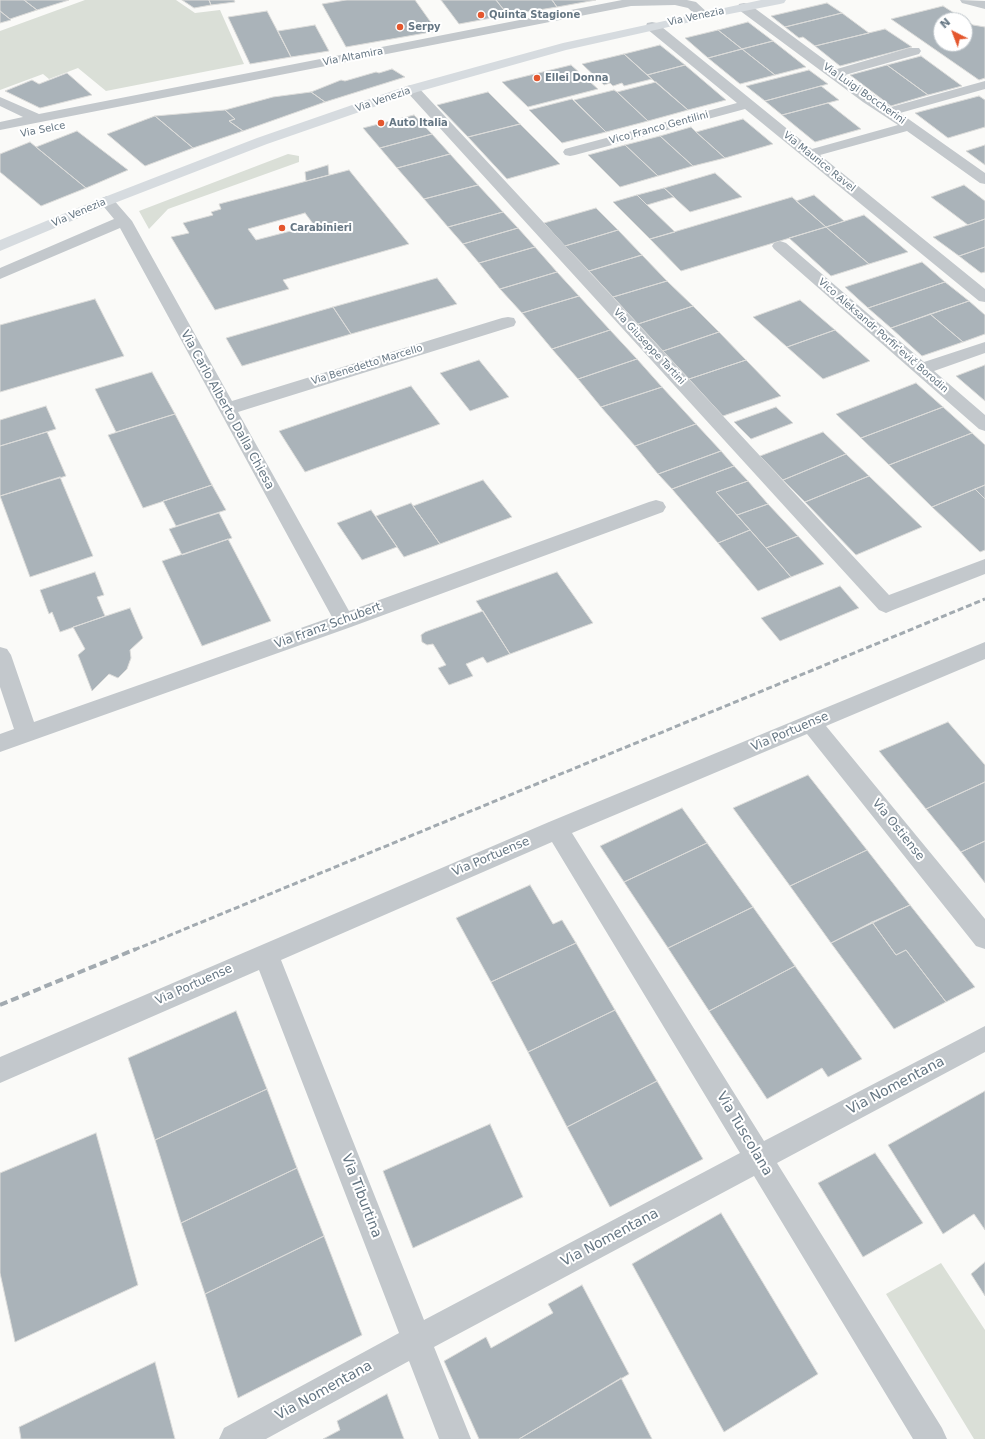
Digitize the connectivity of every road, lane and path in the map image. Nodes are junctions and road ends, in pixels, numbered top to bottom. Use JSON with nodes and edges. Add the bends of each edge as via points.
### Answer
{"nodes":[{"id":1,"x":780,"y":0,"type":"edge"},
{"id":2,"x":966,"y":0,"type":"edge"},
{"id":3,"x":985,"y":5,"type":"edge"},
{"id":4,"x":744,"y":7,"type":"junction"},
{"id":5,"x":704,"y":15,"type":"junction"},
{"id":6,"x":652,"y":26,"type":"junction"},
{"id":7,"x":914,"y":51,"type":"dead end"},
{"id":8,"x":835,"y":74,"type":"junction"},
{"id":9,"x":985,"y":85,"type":"edge"},
{"id":10,"x":412,"y":90,"type":"junction"},
{"id":11,"x":0,"y":101,"type":"edge"},
{"id":12,"x":748,"y":104,"type":"junction"},
{"id":13,"x":889,"y":112,"type":"junction"},
{"id":14,"x":36,"y":118,"type":"junction"},
{"id":15,"x":87,"y":122,"type":"dead end"},
{"id":16,"x":0,"y":126,"type":"edge"},
{"id":17,"x":909,"y":126,"type":"junction"},
{"id":18,"x":0,"y":139,"type":"edge"},
{"id":19,"x":570,"y":152,"type":"dead end"},
{"id":20,"x":809,"y":154,"type":"junction"},
{"id":21,"x":985,"y":180,"type":"edge"},
{"id":22,"x":108,"y":201,"type":"junction"},
{"id":23,"x":124,"y":221,"type":"junction"},
{"id":24,"x":0,"y":246,"type":"edge"},
{"id":25,"x":780,"y":246,"type":"dead end"},
{"id":26,"x":0,"y":274,"type":"edge"},
{"id":27,"x":985,"y":297,"type":"edge"},
{"id":28,"x":508,"y":322,"type":"dead end"},
{"id":29,"x":985,"y":347,"type":"edge"},
{"id":30,"x":921,"y":369,"type":"junction"},
{"id":31,"x":227,"y":409,"type":"junction"},
{"id":32,"x":985,"y":425,"type":"edge"},
{"id":33,"x":656,"y":507,"type":"dead end"},
{"id":34,"x":985,"y":566,"type":"edge"},
{"id":35,"x":344,"y":621,"type":"junction"},
{"id":36,"x":985,"y":650,"type":"edge"},
{"id":37,"x":0,"y":655,"type":"edge"},
{"id":38,"x":812,"y":722,"type":"junction"},
{"id":39,"x":27,"y":734,"type":"junction"},
{"id":40,"x":0,"y":743,"type":"edge"},
{"id":41,"x":557,"y":829,"type":"junction"},
{"id":42,"x":985,"y":938,"type":"edge"},
{"id":43,"x":266,"y":954,"type":"junction"},
{"id":44,"x":985,"y":1038,"type":"edge"},
{"id":45,"x":0,"y":1070,"type":"edge"},
{"id":46,"x":758,"y":1158,"type":"junction"},
{"id":47,"x":417,"y":1340,"type":"junction"},
{"id":48,"x":235,"y":1439,"type":"edge"},
{"id":49,"x":455,"y":1439,"type":"edge"},
{"id":50,"x":931,"y":1439,"type":"edge"}],
"edges":[{"from":1,"to":4,"type":"main road","name":"Via Venezia"},
{"from":2,"to":3,"type":"street"},
{"from":4,"to":5,"type":"main road","name":"Via Venezia"},
{"from":4,"to":8,"type":"street","name":"Via Luigi Boccherini"},
{"from":5,"to":6,"type":"main road","name":"Via Venezia"},
{"from":5,"to":14,"type":"street","name":"Via Altamira","via":[[692,5],[675,1],[631,2]]},
{"from":6,"to":10,"type":"main road","name":"Via Venezia","via":[[563,47]]},
{"from":6,"to":12,"type":"street","name":"Via Maurice Ravel"},
{"from":7,"to":8,"type":"street"},
{"from":8,"to":13,"type":"street","name":"Via Luigi Boccherini","via":[[868,100]]},
{"from":9,"to":13,"type":"street"},
{"from":10,"to":22,"type":"main road","name":"Via Venezia","via":[[262,140]]},
{"from":10,"to":34,"type":"street","name":"Via Giuseppe Tartini","via":[[886,605]]},
{"from":11,"to":14,"type":"street"},
{"from":12,"to":19,"type":"street","name":"Vico Franco Gentilini"},
{"from":12,"to":20,"type":"street","name":"Via Maurice Ravel"},
{"from":13,"to":17,"type":"street","name":"Via Luigi Boccherini"},
{"from":14,"to":16,"type":"street","name":"Via Altamira"},
{"from":15,"to":18,"type":"street","name":"Via Selce"},
{"from":17,"to":20,"type":"street"},
{"from":17,"to":21,"type":"street","name":"Via Luigi Boccherini"},
{"from":20,"to":27,"type":"street","name":"Via Maurice Ravel"},
{"from":22,"to":23,"type":"street","name":"Via Carlo Alberto Dalla Chiesa"},
{"from":22,"to":24,"type":"main road","name":"Via Venezia"},
{"from":23,"to":26,"type":"street"},
{"from":23,"to":31,"type":"street","name":"Via Carlo Alberto Dalla Chiesa"},
{"from":25,"to":30,"type":"street","name":"Vico Aleksandr Porfir'evič Borodin"},
{"from":28,"to":31,"type":"street","name":"Via Benedetto Marcello"},
{"from":29,"to":30,"type":"street"},
{"from":30,"to":32,"type":"street","name":"Vico Aleksandr Porfir'evič Borodin"},
{"from":31,"to":35,"type":"street","name":"Via Carlo Alberto Dalla Chiesa"},
{"from":33,"to":35,"type":"street","name":"Via Franz Schubert"},
{"from":35,"to":39,"type":"street","name":"Via Franz Schubert"},
{"from":36,"to":38,"type":"street","name":"Via Portuense"},
{"from":37,"to":39,"type":"street"},
{"from":38,"to":41,"type":"street","name":"Via Portuense"},
{"from":38,"to":42,"type":"street","name":"Via Ostiense"},
{"from":39,"to":40,"type":"street","name":"Via Franz Schubert"},
{"from":41,"to":43,"type":"street","name":"Via Portuense"},
{"from":41,"to":46,"type":"street","name":"Via Tuscolana"},
{"from":43,"to":45,"type":"street","name":"Via Portuense"},
{"from":43,"to":47,"type":"street","name":"Via Tiburtina"},
{"from":44,"to":46,"type":"street","name":"Via Nomentana"},
{"from":46,"to":47,"type":"street","name":"Via Nomentana"},
{"from":46,"to":50,"type":"street","name":"Via Tuscolana"},
{"from":47,"to":48,"type":"street","name":"Via Nomentana"},
{"from":47,"to":49,"type":"street","name":"Via Tiburtina"}]}
